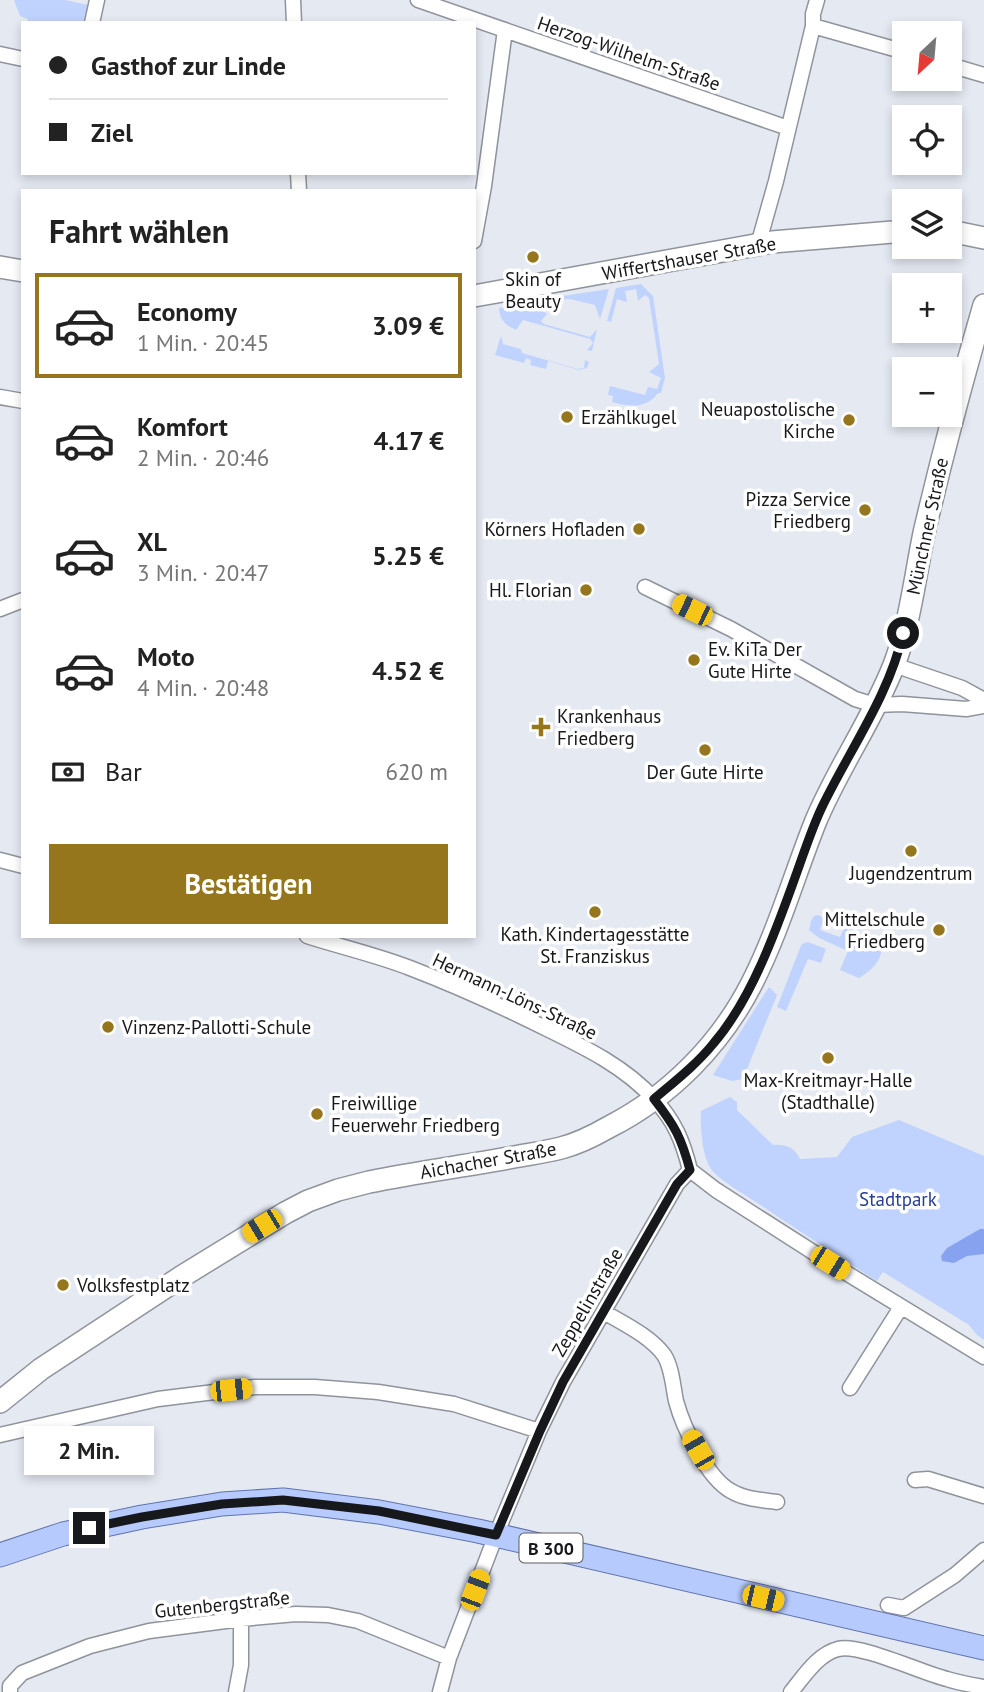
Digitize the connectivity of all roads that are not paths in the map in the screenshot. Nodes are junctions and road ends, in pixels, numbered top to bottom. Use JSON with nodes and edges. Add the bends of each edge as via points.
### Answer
{"nodes":[{"id":1,"x":97,"y":0,"type":"edge"},
{"id":2,"x":293,"y":0,"type":"edge"},
{"id":3,"x":418,"y":0,"type":"edge"},
{"id":4,"x":817,"y":0,"type":"edge"},
{"id":5,"x":92,"y":21,"type":"edge"},
{"id":6,"x":293,"y":21,"type":"edge"},
{"id":7,"x":813,"y":26,"type":"junction"},
{"id":8,"x":505,"y":30,"type":"junction"},
{"id":9,"x":892,"y":48,"type":"edge"},
{"id":10,"x":0,"y":54,"type":"edge"},
{"id":11,"x":21,"y":59,"type":"edge"},
{"id":12,"x":962,"y":69,"type":"edge"},
{"id":13,"x":984,"y":75,"type":"edge"},
{"id":14,"x":788,"y":128,"type":"junction"},
{"id":15,"x":476,"y":230,"type":"edge"},
{"id":16,"x":892,"y":232,"type":"edge"},
{"id":17,"x":962,"y":233,"type":"edge"},
{"id":18,"x":984,"y":238,"type":"edge"},
{"id":19,"x":758,"y":245,"type":"junction"},
{"id":20,"x":0,"y":267,"type":"edge"},
{"id":21,"x":21,"y":271,"type":"edge"},
{"id":22,"x":476,"y":296,"type":"edge"},
{"id":23,"x":984,"y":305,"type":"edge"},
{"id":24,"x":0,"y":397,"type":"edge"},
{"id":25,"x":21,"y":401,"type":"edge"},
{"id":26,"x":645,"y":587,"type":"dead end"},
{"id":27,"x":21,"y":601,"type":"edge"},
{"id":28,"x":0,"y":609,"type":"edge"},
{"id":29,"x":894,"y":665,"type":"junction"},
{"id":30,"x":984,"y":700,"type":"edge"},
{"id":31,"x":876,"y":705,"type":"junction"},
{"id":32,"x":984,"y":706,"type":"edge"},
{"id":33,"x":0,"y":860,"type":"edge"},
{"id":34,"x":21,"y":865,"type":"edge"},
{"id":35,"x":314,"y":938,"type":"edge"},
{"id":36,"x":654,"y":1099,"type":"junction"},
{"id":37,"x":690,"y":1170,"type":"junction"},
{"id":38,"x":901,"y":1307,"type":"junction"},
{"id":39,"x":604,"y":1312,"type":"junction"},
{"id":40,"x":984,"y":1357,"type":"edge"},
{"id":41,"x":850,"y":1388,"type":"dead end"},
{"id":42,"x":0,"y":1402,"type":"edge"},
{"id":43,"x":540,"y":1431,"type":"junction"},
{"id":44,"x":0,"y":1435,"type":"edge"},
{"id":45,"x":915,"y":1479,"type":"dead end"},
{"id":46,"x":984,"y":1496,"type":"edge"},
{"id":47,"x":777,"y":1502,"type":"dead end"},
{"id":48,"x":496,"y":1535,"type":"junction"},
{"id":49,"x":984,"y":1550,"type":"edge"},
{"id":50,"x":1,"y":1554,"type":"edge"},
{"id":51,"x":888,"y":1605,"type":"dead end"},
{"id":52,"x":241,"y":1619,"type":"junction"},
{"id":53,"x":984,"y":1648,"type":"edge"},
{"id":54,"x":449,"y":1658,"type":"junction"},
{"id":55,"x":984,"y":1687,"type":"edge"},
{"id":56,"x":443,"y":1691,"type":"edge"},
{"id":57,"x":10,"y":1692,"type":"edge"},
{"id":58,"x":236,"y":1692,"type":"edge"},
{"id":59,"x":791,"y":1692,"type":"edge"}],
"edges":[{"from":1,"to":5,"type":"street"},
{"from":2,"to":6,"type":"street"},
{"from":3,"to":8,"type":"street","name":"Herzog-Wilhelm-Straße"},
{"from":4,"to":7,"type":"street"},
{"from":7,"to":9,"type":"street"},
{"from":7,"to":14,"type":"street"},
{"from":8,"to":14,"type":"street","name":"Herzog-Wilhelm-Straße"},
{"from":8,"to":15,"type":"street"},
{"from":10,"to":11,"type":"street"},
{"from":12,"to":13,"type":"street"},
{"from":14,"to":19,"type":"street"},
{"from":16,"to":19,"type":"main road","name":"Wiffertshauser Straße"},
{"from":17,"to":18,"type":"main road"},
{"from":19,"to":22,"type":"main road","name":"Wiffertshauser Straße"},
{"from":20,"to":21,"type":"main road"},
{"from":23,"to":29,"type":"main road","name":"Münchner Straße","via":[[951,420]]},
{"from":24,"to":25,"type":"street"},
{"from":26,"to":31,"type":"street","via":[[731,629],[848,696]]},
{"from":27,"to":28,"type":"street"},
{"from":29,"to":30,"type":"street"},
{"from":29,"to":31,"type":"main road","name":"Münchner Straße"},
{"from":31,"to":32,"type":"street"},
{"from":31,"to":36,"type":"main road","name":"Aichacher Straße","via":[[821,808],[752,982],[713,1044]]},
{"from":33,"to":34,"type":"street"},
{"from":35,"to":36,"type":"street","name":"Hermann-Löns-Straße","via":[[409,967],[525,1018],[621,1069]]},
{"from":36,"to":37,"type":"street","via":[[677,1131]]},
{"from":36,"to":42,"type":"main road","name":"Aichacher Straße","via":[[609,1128],[563,1148],[369,1182],[308,1201],[181,1277],[41,1369]]},
{"from":37,"to":38,"type":"street"},
{"from":37,"to":39,"type":"street","name":"Zeppelinstraße","via":[[677,1184]]},
{"from":38,"to":40,"type":"street"},
{"from":38,"to":41,"type":"street"},
{"from":39,"to":43,"type":"street","name":"Zeppelinstraße"},
{"from":39,"to":47,"type":"street","via":[[655,1344],[666,1359],[680,1416],[718,1482],[739,1496]]},
{"from":43,"to":44,"type":"street","via":[[454,1404],[315,1387],[255,1388],[158,1399]]},
{"from":43,"to":48,"type":"street","name":"Zeppelinstraße"},
{"from":45,"to":46,"type":"street"},
{"from":48,"to":50,"type":"main road","number":"B 300","via":[[379,1511],[283,1500],[142,1517],[63,1534]]},
{"from":48,"to":53,"type":"main road","number":"B 300"},
{"from":48,"to":54,"type":"street","name":"Zeppelinstraße"},
{"from":49,"to":51,"type":"street","via":[[904,1608]]},
{"from":52,"to":54,"type":"street","name":"Gutenbergstraße","via":[[328,1615],[358,1621]]},
{"from":52,"to":57,"type":"street","name":"Gutenbergstraße","via":[[149,1631],[90,1646],[22,1673]]},
{"from":52,"to":58,"type":"street"},
{"from":54,"to":56,"type":"street","name":"Zeppelinstraße"},
{"from":55,"to":59,"type":"street","via":[[948,1680],[849,1647],[821,1658]]}]}
